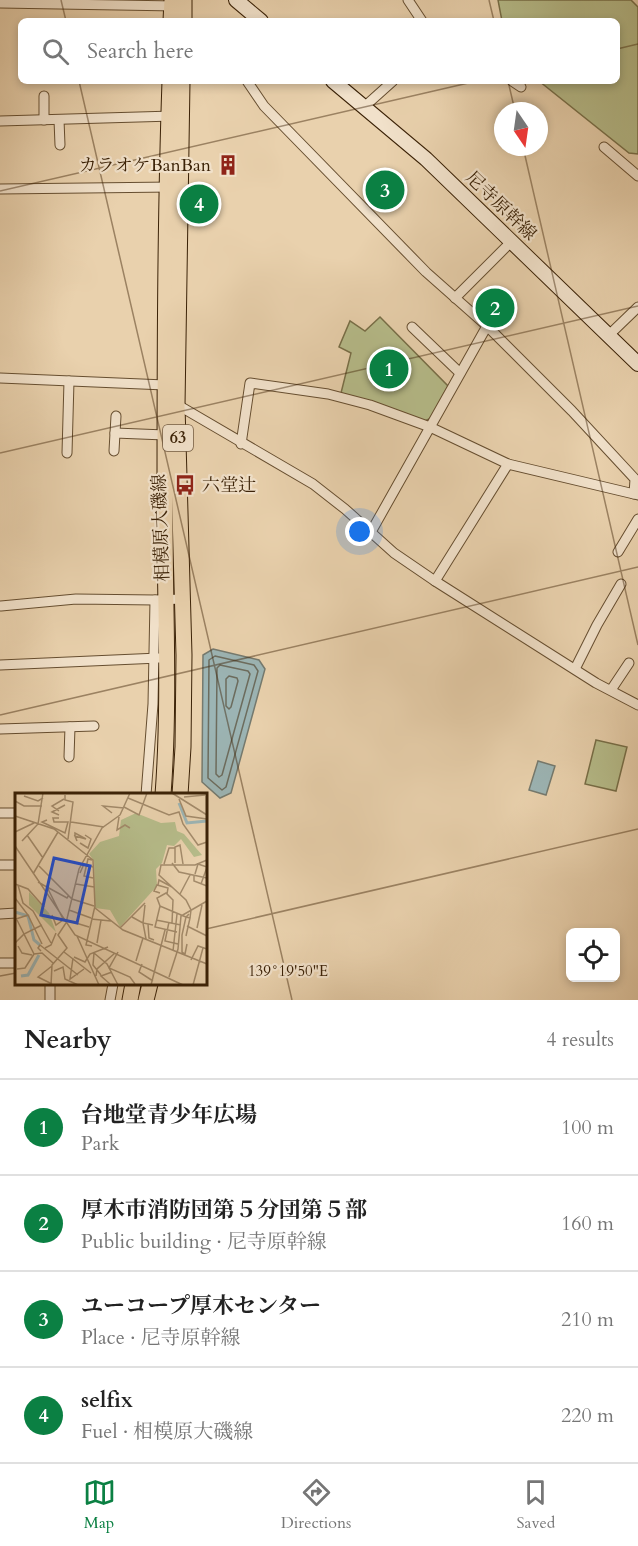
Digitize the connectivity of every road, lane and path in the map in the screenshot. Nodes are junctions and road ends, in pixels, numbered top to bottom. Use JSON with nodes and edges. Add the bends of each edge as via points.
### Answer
{"nodes":[{"id":1,"x":236,"y":0,"type":"edge"},
{"id":2,"x":408,"y":0,"type":"edge"},
{"id":3,"x":0,"y":3,"type":"edge"},
{"id":4,"x":178,"y":9,"type":"edge"},
{"id":5,"x":254,"y":18,"type":"edge"},
{"id":6,"x":420,"y":18,"type":"edge"},
{"id":7,"x":170,"y":84,"type":"edge"},
{"id":8,"x":181,"y":84,"type":"edge"},
{"id":9,"x":250,"y":84,"type":"edge"},
{"id":10,"x":337,"y":84,"type":"edge"},
{"id":11,"x":390,"y":84,"type":"edge"},
{"id":12,"x":516,"y":84,"type":"edge"},
{"id":13,"x":521,"y":87,"type":"dead end"},
{"id":14,"x":44,"y":96,"type":"dead end"},
{"id":15,"x":364,"y":107,"type":"junction"},
{"id":16,"x":175,"y":116,"type":"junction"},
{"id":17,"x":44,"y":120,"type":"junction"},
{"id":18,"x":59,"y":120,"type":"junction"},
{"id":19,"x":0,"y":121,"type":"edge"},
{"id":20,"x":60,"y":145,"type":"dead end"},
{"id":21,"x":604,"y":147,"type":"dead end"},
{"id":22,"x":638,"y":176,"type":"edge"},
{"id":23,"x":173,"y":187,"type":"junction"},
{"id":24,"x":0,"y":189,"type":"edge"},
{"id":25,"x":512,"y":241,"type":"junction"},
{"id":26,"x":455,"y":297,"type":"junction"},
{"id":27,"x":638,"y":307,"type":"edge"},
{"id":28,"x":487,"y":326,"type":"junction"},
{"id":29,"x":412,"y":327,"type":"dead end"},
{"id":30,"x":609,"y":335,"type":"junction"},
{"id":31,"x":638,"y":363,"type":"edge"},
{"id":32,"x":460,"y":374,"type":"junction"},
{"id":33,"x":0,"y":378,"type":"edge"},
{"id":34,"x":69,"y":381,"type":"junction"},
{"id":35,"x":165,"y":385,"type":"junction"},
{"id":36,"x":177,"y":405,"type":"junction"},
{"id":37,"x":116,"y":416,"type":"dead end"},
{"id":38,"x":430,"y":427,"type":"junction"},
{"id":39,"x":115,"y":433,"type":"junction"},
{"id":40,"x":165,"y":435,"type":"junction"},
{"id":41,"x":241,"y":444,"type":"junction"},
{"id":42,"x":114,"y":451,"type":"dead end"},
{"id":43,"x":67,"y":453,"type":"dead end"},
{"id":44,"x":508,"y":464,"type":"junction"},
{"id":45,"x":636,"y":475,"type":"edge"},
{"id":46,"x":636,"y":495,"type":"edge"},
{"id":47,"x":638,"y":519,"type":"edge"},
{"id":48,"x":371,"y":532,"type":"junction"},
{"id":49,"x":618,"y":552,"type":"dead end"},
{"id":50,"x":435,"y":581,"type":"junction"},
{"id":51,"x":621,"y":584,"type":"dead end"},
{"id":52,"x":183,"y":598,"type":"junction"},
{"id":53,"x":160,"y":600,"type":"junction"},
{"id":54,"x":14,"y":605,"type":"junction"},
{"id":55,"x":2,"y":606,"type":"dead end"},
{"id":56,"x":15,"y":616,"type":"dead end"},
{"id":57,"x":601,"y":618,"type":"junction"},
{"id":58,"x":612,"y":624,"type":"dead end"},
{"id":59,"x":161,"y":658,"type":"junction"},
{"id":60,"x":629,"y":663,"type":"dead end"},
{"id":61,"x":0,"y":665,"type":"edge"},
{"id":62,"x":575,"y":669,"type":"junction"},
{"id":63,"x":610,"y":690,"type":"junction"},
{"id":64,"x":638,"y":705,"type":"edge"},
{"id":65,"x":94,"y":726,"type":"dead end"},
{"id":66,"x":70,"y":727,"type":"junction"},
{"id":67,"x":0,"y":729,"type":"edge"},
{"id":68,"x":69,"y":757,"type":"dead end"},
{"id":69,"x":146,"y":793,"type":"edge"},
{"id":70,"x":163,"y":793,"type":"edge"},
{"id":71,"x":180,"y":793,"type":"edge"},
{"id":72,"x":15,"y":913,"type":"edge"},
{"id":73,"x":0,"y":914,"type":"edge"},
{"id":74,"x":113,"y":985,"type":"edge"},
{"id":75,"x":133,"y":985,"type":"edge"},
{"id":76,"x":150,"y":985,"type":"edge"},
{"id":77,"x":110,"y":1000,"type":"edge"},
{"id":78,"x":130,"y":1000,"type":"edge"},
{"id":79,"x":147,"y":1000,"type":"edge"}],
"edges":[{"from":1,"to":5,"type":"street"},
{"from":2,"to":6,"type":"street"},
{"from":3,"to":4,"type":"street"},
{"from":7,"to":16,"type":"main road","name":"相模原大磯線","number":"63"},
{"from":8,"to":16,"type":"main road","name":"相模原大磯線","number":"63"},
{"from":9,"to":26,"type":"street","via":[[264,106]]},
{"from":10,"to":15,"type":"street","name":"尼寺原幹線"},
{"from":11,"to":15,"type":"street"},
{"from":12,"to":13,"type":"street"},
{"from":14,"to":17,"type":"street"},
{"from":15,"to":25,"type":"street","name":"尼寺原幹線","via":[[426,159]]},
{"from":16,"to":18,"type":"street"},
{"from":16,"to":23,"type":"main road","name":"相模原大磯線","number":"63"},
{"from":17,"to":18,"type":"street"},
{"from":17,"to":19,"type":"street"},
{"from":18,"to":20,"type":"street"},
{"from":21,"to":22,"type":"street"},
{"from":23,"to":24,"type":"street"},
{"from":23,"to":35,"type":"main road","name":"相模原大磯線","number":"63"},
{"from":23,"to":36,"type":"main road","name":"相模原大磯線","number":"63"},
{"from":25,"to":26,"type":"street"},
{"from":25,"to":30,"type":"street","name":"尼寺原幹線"},
{"from":26,"to":28,"type":"street"},
{"from":27,"to":30,"type":"street"},
{"from":28,"to":32,"type":"street"},
{"from":28,"to":45,"type":"street"},
{"from":29,"to":32,"type":"street","via":[[417,339]]},
{"from":30,"to":31,"type":"street","name":"尼寺原幹線"},
{"from":32,"to":38,"type":"street"},
{"from":33,"to":34,"type":"street"},
{"from":34,"to":35,"type":"street"},
{"from":34,"to":43,"type":"street"},
{"from":35,"to":36,"type":"street"},
{"from":35,"to":40,"type":"main road","name":"相模原大磯線","number":"63"},
{"from":36,"to":41,"type":"street"},
{"from":36,"to":52,"type":"main road","name":"相模原大磯線","number":"63"},
{"from":37,"to":39,"type":"street"},
{"from":38,"to":41,"type":"street","via":[[328,394],[250,383]]},
{"from":38,"to":44,"type":"street"},
{"from":38,"to":48,"type":"street"},
{"from":39,"to":40,"type":"street"},
{"from":39,"to":42,"type":"street"},
{"from":40,"to":53,"type":"main road","name":"相模原大磯線","number":"63"},
{"from":41,"to":48,"type":"street","via":[[313,484]]},
{"from":44,"to":46,"type":"street"},
{"from":44,"to":50,"type":"street"},
{"from":45,"to":46,"type":"street"},
{"from":47,"to":49,"type":"street"},
{"from":48,"to":50,"type":"street"},
{"from":50,"to":62,"type":"street"},
{"from":51,"to":57,"type":"street"},
{"from":52,"to":53,"type":"street"},
{"from":52,"to":71,"type":"main road","name":"相模原大磯線","number":"63"},
{"from":53,"to":54,"type":"street","via":[[76,599]]},
{"from":53,"to":59,"type":"main road","name":"相模原大磯線","number":"63"},
{"from":54,"to":55,"type":"street"},
{"from":54,"to":56,"type":"street"},
{"from":57,"to":58,"type":"street"},
{"from":57,"to":62,"type":"street"},
{"from":59,"to":61,"type":"street"},
{"from":59,"to":69,"type":"street"},
{"from":59,"to":70,"type":"main road","name":"相模原大磯線","number":"63","via":[[167,742]]},
{"from":60,"to":63,"type":"street"},
{"from":62,"to":63,"type":"street"},
{"from":63,"to":64,"type":"street"},
{"from":65,"to":66,"type":"street"},
{"from":66,"to":67,"type":"street"},
{"from":66,"to":68,"type":"street"},
{"from":72,"to":73,"type":"street"},
{"from":74,"to":77,"type":"street"},
{"from":75,"to":78,"type":"main road"},
{"from":76,"to":79,"type":"main road"}]}
